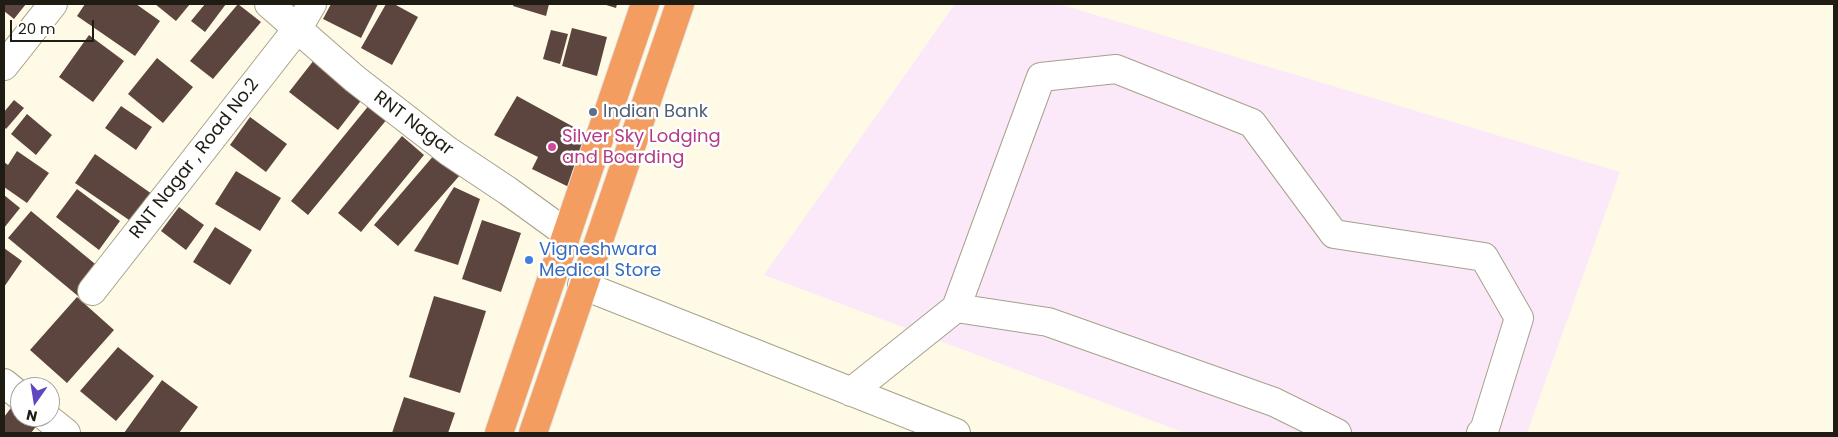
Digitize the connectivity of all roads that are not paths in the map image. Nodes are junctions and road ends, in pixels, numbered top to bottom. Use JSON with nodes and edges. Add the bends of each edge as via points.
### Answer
{"nodes":[{"id":1,"x":53,"y":4,"type":"edge"},
{"id":2,"x":269,"y":4,"type":"edge"},
{"id":3,"x":312,"y":4,"type":"edge"},
{"id":4,"x":645,"y":4,"type":"edge"},
{"id":5,"x":680,"y":4,"type":"edge"},
{"id":6,"x":298,"y":28,"type":"junction"},
{"id":7,"x":4,"y":66,"type":"edge"},
{"id":8,"x":566,"y":233,"type":"junction"},
{"id":9,"x":582,"y":285,"type":"junction"},
{"id":10,"x":92,"y":291,"type":"dead end"},
{"id":11,"x":956,"y":308,"type":"junction"},
{"id":12,"x":851,"y":392,"type":"junction"},
{"id":13,"x":499,"y":433,"type":"edge"},
{"id":14,"x":533,"y":433,"type":"edge"},
{"id":15,"x":956,"y":433,"type":"edge"},
{"id":16,"x":1337,"y":433,"type":"edge"},
{"id":17,"x":1481,"y":433,"type":"edge"}],
"edges":[{"from":1,"to":7,"type":"street"},
{"from":2,"to":6,"type":"street","name":"RNT Nagar"},
{"from":3,"to":6,"type":"street","name":"RNT Nagar , Road No.2"},
{"from":4,"to":8,"type":"highway"},
{"from":5,"to":9,"type":"highway"},
{"from":6,"to":8,"type":"street","name":"RNT Nagar","via":[[356,80],[448,151]]},
{"from":6,"to":10,"type":"street","name":"RNT Nagar , Road No.2"},
{"from":8,"to":13,"type":"highway"},
{"from":9,"to":12,"type":"street"},
{"from":9,"to":14,"type":"highway"},
{"from":11,"to":12,"type":"street"},
{"from":11,"to":16,"type":"street","via":[[1048,322],[1274,402]]},
{"from":11,"to":17,"type":"street","via":[[1041,77],[1116,69],[1252,123],[1334,234],[1484,257],[1519,318]]},
{"from":12,"to":15,"type":"street"}]}
